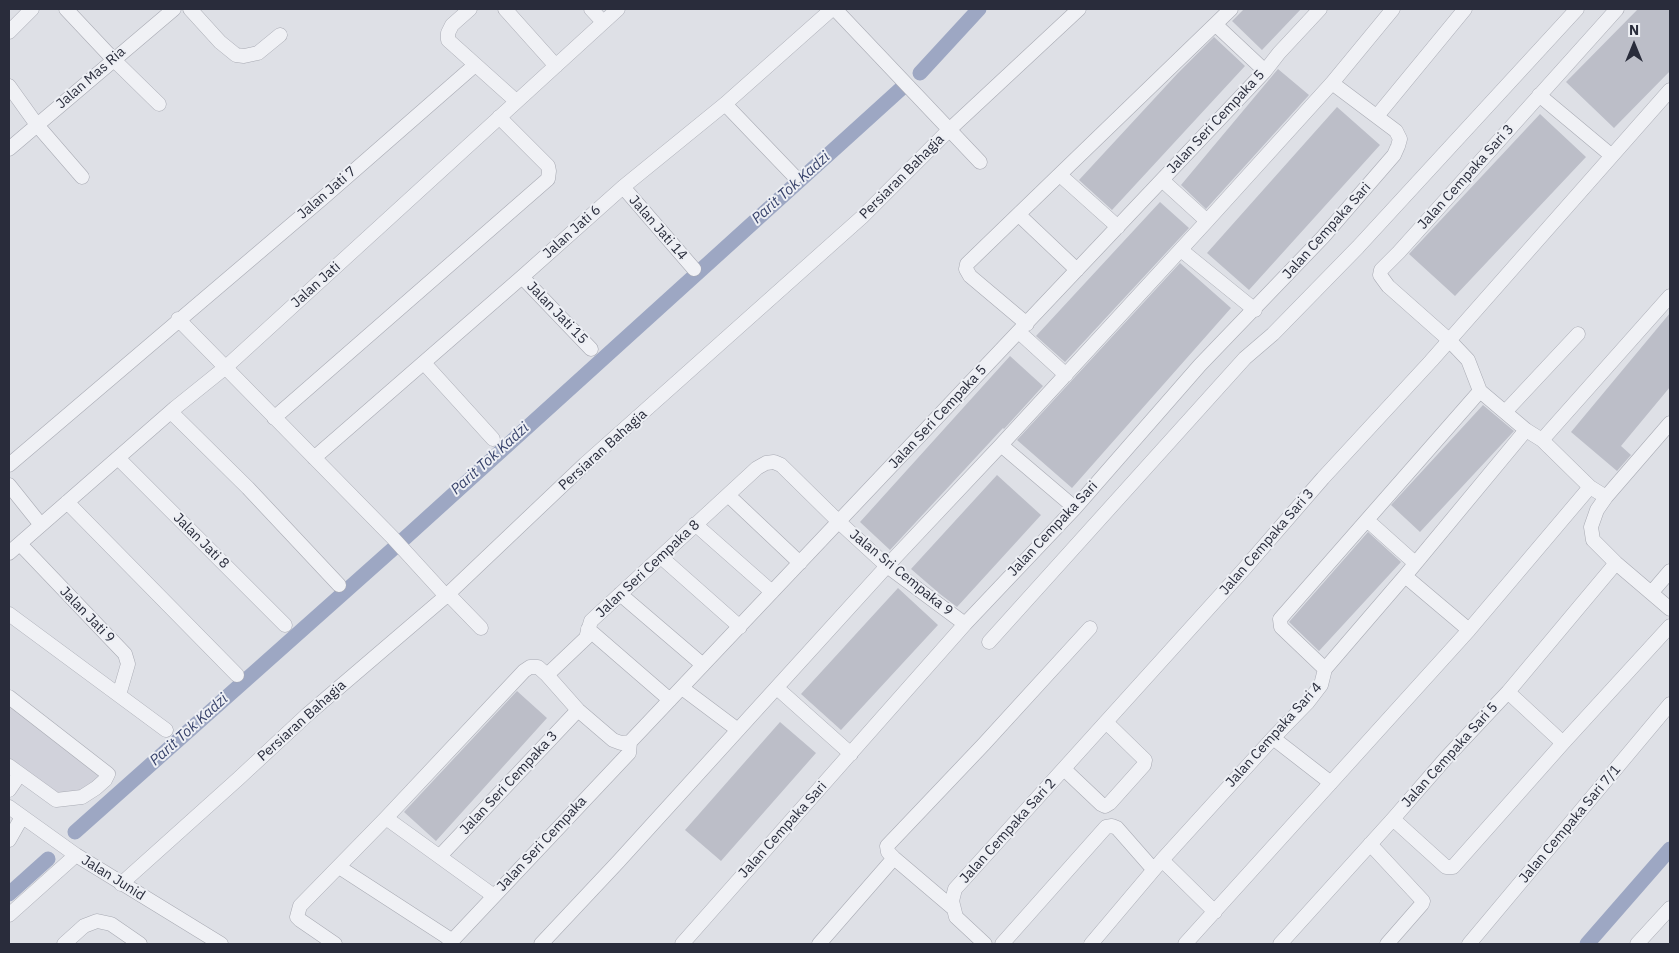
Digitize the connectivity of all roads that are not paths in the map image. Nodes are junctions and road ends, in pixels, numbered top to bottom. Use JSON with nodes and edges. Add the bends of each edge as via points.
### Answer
{"nodes":[{"id":1,"x":32,"y":9,"type":"edge"},
{"id":2,"x":66,"y":9,"type":"edge"},
{"id":3,"x":174,"y":9,"type":"edge"},
{"id":4,"x":190,"y":9,"type":"edge"},
{"id":5,"x":470,"y":9,"type":"edge"},
{"id":6,"x":505,"y":9,"type":"edge"},
{"id":7,"x":591,"y":9,"type":"edge"},
{"id":8,"x":618,"y":9,"type":"edge"},
{"id":9,"x":834,"y":9,"type":"edge"},
{"id":10,"x":1078,"y":9,"type":"edge"},
{"id":11,"x":1231,"y":9,"type":"edge"},
{"id":12,"x":1320,"y":9,"type":"edge"},
{"id":13,"x":1393,"y":9,"type":"edge"},
{"id":14,"x":1465,"y":9,"type":"edge"},
{"id":15,"x":1577,"y":9,"type":"edge"},
{"id":16,"x":1616,"y":9,"type":"edge"},
{"id":17,"x":603,"y":22,"type":"junction"},
{"id":18,"x":1216,"y":25,"type":"junction"},
{"id":19,"x":9,"y":32,"type":"edge"},
{"id":20,"x":280,"y":35,"type":"dead end"},
{"id":21,"x":113,"y":59,"type":"junction"},
{"id":22,"x":475,"y":65,"type":"junction"},
{"id":23,"x":556,"y":66,"type":"junction"},
{"id":24,"x":1265,"y":71,"type":"junction"},
{"id":25,"x":1332,"y":83,"type":"junction"},
{"id":26,"x":9,"y":86,"type":"edge"},
{"id":27,"x":1670,"y":90,"type":"edge"},
{"id":28,"x":1539,"y":95,"type":"junction"},
{"id":29,"x":516,"y":101,"type":"junction"},
{"id":30,"x":159,"y":104,"type":"dead end"},
{"id":31,"x":725,"y":104,"type":"junction"},
{"id":32,"x":1376,"y":116,"type":"junction"},
{"id":33,"x":499,"y":117,"type":"junction"},
{"id":34,"x":37,"y":124,"type":"junction"},
{"id":35,"x":949,"y":130,"type":"junction"},
{"id":36,"x":9,"y":149,"type":"edge"},
{"id":37,"x":1612,"y":156,"type":"junction"},
{"id":38,"x":980,"y":162,"type":"dead end"},
{"id":39,"x":1060,"y":175,"type":"junction"},
{"id":40,"x":82,"y":177,"type":"dead end"},
{"id":41,"x":795,"y":177,"type":"dead end"},
{"id":42,"x":1162,"y":180,"type":"junction"},
{"id":43,"x":623,"y":187,"type":"junction"},
{"id":44,"x":1019,"y":215,"type":"junction"},
{"id":45,"x":1207,"y":221,"type":"junction"},
{"id":46,"x":1118,"y":227,"type":"junction"},
{"id":47,"x":1181,"y":250,"type":"junction"},
{"id":48,"x":694,"y":269,"type":"dead end"},
{"id":49,"x":1077,"y":270,"type":"junction"},
{"id":50,"x":522,"y":277,"type":"junction"},
{"id":51,"x":1670,"y":296,"type":"edge"},
{"id":52,"x":1255,"y":310,"type":"junction"},
{"id":53,"x":178,"y":320,"type":"junction"},
{"id":54,"x":1023,"y":328,"type":"junction"},
{"id":55,"x":1578,"y":334,"type":"dead end"},
{"id":56,"x":1449,"y":340,"type":"junction"},
{"id":57,"x":591,"y":349,"type":"dead end"},
{"id":58,"x":424,"y":363,"type":"junction"},
{"id":59,"x":226,"y":368,"type":"junction"},
{"id":60,"x":1066,"y":375,"type":"junction"},
{"id":61,"x":1480,"y":392,"type":"junction"},
{"id":62,"x":171,"y":412,"type":"junction"},
{"id":63,"x":1505,"y":412,"type":"junction"},
{"id":64,"x":274,"y":418,"type":"junction"},
{"id":65,"x":1670,"y":423,"type":"edge"},
{"id":66,"x":1526,"y":430,"type":"junction"},
{"id":67,"x":493,"y":440,"type":"dead end"},
{"id":68,"x":1542,"y":440,"type":"junction"},
{"id":69,"x":1001,"y":445,"type":"junction"},
{"id":70,"x":118,"y":458,"type":"junction"},
{"id":71,"x":314,"y":458,"type":"junction"},
{"id":72,"x":9,"y":465,"type":"edge"},
{"id":73,"x":757,"y":468,"type":"joint"},
{"id":74,"x":9,"y":486,"type":"edge"},
{"id":75,"x":1590,"y":486,"type":"junction"},
{"id":76,"x":728,"y":495,"type":"junction"},
{"id":77,"x":1606,"y":498,"type":"junction"},
{"id":78,"x":67,"y":502,"type":"junction"},
{"id":79,"x":1075,"y":508,"type":"junction"},
{"id":80,"x":1367,"y":520,"type":"junction"},
{"id":81,"x":839,"y":522,"type":"junction"},
{"id":82,"x":696,"y":524,"type":"junction"},
{"id":83,"x":41,"y":525,"type":"junction"},
{"id":84,"x":20,"y":544,"type":"junction"},
{"id":85,"x":9,"y":553,"type":"edge"},
{"id":86,"x":660,"y":557,"type":"junction"},
{"id":87,"x":800,"y":563,"type":"junction"},
{"id":88,"x":1415,"y":563,"type":"junction"},
{"id":89,"x":1616,"y":563,"type":"junction"},
{"id":90,"x":887,"y":566,"type":"junction"},
{"id":91,"x":1670,"y":571,"type":"edge"},
{"id":92,"x":1405,"y":576,"type":"junction"},
{"id":93,"x":339,"y":585,"type":"dead end"},
{"id":94,"x":772,"y":592,"type":"junction"},
{"id":95,"x":1652,"y":592,"type":"junction"},
{"id":96,"x":620,"y":594,"type":"junction"},
{"id":97,"x":447,"y":595,"type":"junction"},
{"id":98,"x":1670,"y":610,"type":"edge"},
{"id":99,"x":9,"y":614,"type":"edge"},
{"id":100,"x":965,"y":624,"type":"junction"},
{"id":101,"x":285,"y":625,"type":"dead end"},
{"id":102,"x":1670,"y":626,"type":"edge"},
{"id":103,"x":740,"y":627,"type":"junction"},
{"id":104,"x":481,"y":628,"type":"dead end"},
{"id":105,"x":1090,"y":628,"type":"dead end"},
{"id":106,"x":588,"y":629,"type":"junction"},
{"id":107,"x":1469,"y":630,"type":"junction"},
{"id":108,"x":989,"y":642,"type":"dead end"},
{"id":109,"x":703,"y":665,"type":"junction"},
{"id":110,"x":1326,"y":669,"type":"junction"},
{"id":111,"x":237,"y":675,"type":"dead end"},
{"id":112,"x":547,"y":675,"type":"junction"},
{"id":113,"x":682,"y":688,"type":"junction"},
{"id":114,"x":777,"y":688,"type":"junction"},
{"id":115,"x":1508,"y":692,"type":"junction"},
{"id":116,"x":119,"y":695,"type":"junction"},
{"id":117,"x":9,"y":697,"type":"edge"},
{"id":118,"x":670,"y":700,"type":"junction"},
{"id":119,"x":1670,"y":704,"type":"edge"},
{"id":120,"x":578,"y":710,"type":"junction"},
{"id":121,"x":1107,"y":723,"type":"junction"},
{"id":122,"x":166,"y":730,"type":"dead end"},
{"id":123,"x":738,"y":730,"type":"junction"},
{"id":124,"x":1273,"y":738,"type":"junction"},
{"id":125,"x":630,"y":742,"type":"junction"},
{"id":126,"x":1562,"y":743,"type":"junction"},
{"id":127,"x":1087,"y":745,"type":"joint"},
{"id":128,"x":851,"y":754,"type":"junction"},
{"id":129,"x":1064,"y":769,"type":"junction"},
{"id":130,"x":13,"y":778,"type":"edge"},
{"id":131,"x":1330,"y":783,"type":"junction"},
{"id":132,"x":9,"y":807,"type":"edge"},
{"id":133,"x":22,"y":817,"type":"junction"},
{"id":134,"x":386,"y":818,"type":"junction"},
{"id":135,"x":1393,"y":819,"type":"junction"},
{"id":136,"x":9,"y":840,"type":"edge"},
{"id":137,"x":1370,"y":844,"type":"junction"},
{"id":138,"x":76,"y":855,"type":"junction"},
{"id":139,"x":440,"y":856,"type":"junction"},
{"id":140,"x":894,"y":858,"type":"junction"},
{"id":141,"x":1158,"y":865,"type":"junction"},
{"id":142,"x":339,"y":868,"type":"junction"},
{"id":143,"x":121,"y":884,"type":"junction"},
{"id":144,"x":494,"y":896,"type":"junction"},
{"id":145,"x":1670,"y":908,"type":"edge"},
{"id":146,"x":954,"y":909,"type":"junction"},
{"id":147,"x":1215,"y":912,"type":"junction"},
{"id":148,"x":9,"y":915,"type":"edge"},
{"id":149,"x":976,"y":941,"type":"edge"},
{"id":150,"x":451,"y":942,"type":"edge"},
{"id":151,"x":64,"y":944,"type":"edge"},
{"id":152,"x":140,"y":944,"type":"edge"},
{"id":153,"x":221,"y":944,"type":"edge"},
{"id":154,"x":335,"y":944,"type":"edge"},
{"id":155,"x":542,"y":944,"type":"edge"},
{"id":156,"x":682,"y":944,"type":"edge"},
{"id":157,"x":819,"y":944,"type":"edge"},
{"id":158,"x":1002,"y":944,"type":"edge"},
{"id":159,"x":1091,"y":944,"type":"edge"},
{"id":160,"x":1185,"y":944,"type":"edge"},
{"id":161,"x":1280,"y":944,"type":"edge"},
{"id":162,"x":1387,"y":944,"type":"edge"},
{"id":163,"x":1469,"y":944,"type":"edge"},
{"id":164,"x":1637,"y":944,"type":"edge"}],
"edges":[{"from":1,"to":19,"type":"street"},
{"from":2,"to":21,"type":"street"},
{"from":3,"to":21,"type":"street","name":"Jalan Mas Ria"},
{"from":4,"to":20,"type":"street","via":[[236,55],[258,53]]},
{"from":5,"to":22,"type":"street","via":[[452,25],[448,40]]},
{"from":6,"to":23,"type":"street"},
{"from":7,"to":17,"type":"street"},
{"from":8,"to":17,"type":"street","name":"Jalan Jati"},
{"from":9,"to":31,"type":"street","name":"Jalan Jati 6"},
{"from":9,"to":35,"type":"street","name":"Jalan Jati 6"},
{"from":10,"to":35,"type":"street","name":"Persiaran Bahagia"},
{"from":11,"to":18,"type":"street"},
{"from":12,"to":24,"type":"street","name":"Jalan Seri Cempaka 5"},
{"from":13,"to":25,"type":"street"},
{"from":14,"to":32,"type":"street"},
{"from":15,"to":108,"type":"street","via":[[1358,247],[1246,358]]},
{"from":16,"to":28,"type":"street","name":"Jalan Cempaka Sari 3"},
{"from":17,"to":23,"type":"street","name":"Jalan Jati"},
{"from":18,"to":24,"type":"street"},
{"from":18,"to":39,"type":"street"},
{"from":21,"to":30,"type":"street"},
{"from":21,"to":34,"type":"street","name":"Jalan Mas Ria"},
{"from":22,"to":29,"type":"street"},
{"from":22,"to":53,"type":"street","name":"Jalan Jati 7"},
{"from":23,"to":29,"type":"street","name":"Jalan Jati"},
{"from":24,"to":42,"type":"street","name":"Jalan Seri Cempaka 5"},
{"from":25,"to":32,"type":"street","name":"Jalan Cempaka Sari"},
{"from":25,"to":45,"type":"street"},
{"from":26,"to":34,"type":"street"},
{"from":27,"to":37,"type":"street","name":"Jalan Cempaka Sari 3"},
{"from":28,"to":37,"type":"street"},
{"from":28,"to":56,"type":"street","name":"Jalan Cempaka Sari 3","via":[[1381,270],[1381,278]]},
{"from":29,"to":33,"type":"street","name":"Jalan Jati"},
{"from":31,"to":41,"type":"street"},
{"from":31,"to":43,"type":"street","name":"Jalan Jati 6"},
{"from":32,"to":52,"type":"street","name":"Jalan Cempaka Sari","via":[[1396,131],[1400,139],[1394,155]]},
{"from":33,"to":59,"type":"street","name":"Jalan Jati"},
{"from":33,"to":64,"type":"street","via":[[548,166],[548,179]]},
{"from":34,"to":36,"type":"street","name":"Jalan Mas Ria"},
{"from":34,"to":40,"type":"street"},
{"from":35,"to":38,"type":"street","name":"Jalan Jati 6"},
{"from":35,"to":97,"type":"street","name":"Persiaran Bahagia","via":[[862,217],[585,464]]},
{"from":37,"to":56,"type":"street","name":"Jalan Cempaka Sari 3"},
{"from":39,"to":44,"type":"street"},
{"from":39,"to":46,"type":"street"},
{"from":42,"to":45,"type":"street"},
{"from":42,"to":46,"type":"street","name":"Jalan Seri Cempaka 5"},
{"from":43,"to":48,"type":"street","name":"Jalan Jati 14"},
{"from":43,"to":50,"type":"street","name":"Jalan Jati 6"},
{"from":44,"to":49,"type":"street"},
{"from":44,"to":54,"type":"street","via":[[967,264],[966,269]]},
{"from":45,"to":47,"type":"street"},
{"from":46,"to":49,"type":"street","name":"Jalan Seri Cempaka 5"},
{"from":47,"to":52,"type":"street"},
{"from":47,"to":60,"type":"street"},
{"from":49,"to":54,"type":"street","name":"Jalan Seri Cempaka 5"},
{"from":50,"to":57,"type":"street","name":"Jalan Jati 15"},
{"from":50,"to":58,"type":"street","name":"Jalan Jati 6"},
{"from":51,"to":68,"type":"street"},
{"from":52,"to":79,"type":"street","name":"Jalan Cempaka Sari","via":[[1200,365]]},
{"from":53,"to":59,"type":"street"},
{"from":53,"to":72,"type":"street","name":"Jalan Jati 7"},
{"from":54,"to":60,"type":"street"},
{"from":54,"to":81,"type":"street","name":"Jalan Seri Cempaka 5"},
{"from":55,"to":63,"type":"street"},
{"from":56,"to":61,"type":"street","via":[[1468,360]]},
{"from":56,"to":121,"type":"street","name":"Jalan Cempaka Sari 3"},
{"from":58,"to":67,"type":"street"},
{"from":58,"to":71,"type":"street","name":"Jalan Jati 6"},
{"from":59,"to":62,"type":"street","name":"Jalan Jati"},
{"from":59,"to":64,"type":"street"},
{"from":60,"to":69,"type":"street"},
{"from":61,"to":63,"type":"street"},
{"from":61,"to":80,"type":"street"},
{"from":62,"to":70,"type":"street","name":"Jalan Jati"},
{"from":62,"to":93,"type":"street"},
{"from":63,"to":66,"type":"street"},
{"from":64,"to":71,"type":"street"},
{"from":65,"to":77,"type":"street"},
{"from":66,"to":68,"type":"street"},
{"from":66,"to":88,"type":"street","name":"Jalan Cempaka Sari 4"},
{"from":68,"to":75,"type":"street"},
{"from":69,"to":79,"type":"street"},
{"from":69,"to":90,"type":"street"},
{"from":70,"to":78,"type":"street","name":"Jalan Jati"},
{"from":70,"to":101,"type":"street","name":"Jalan Jati 8"},
{"from":71,"to":97,"type":"street"},
{"from":73,"to":76,"type":"street","name":"Jalan Seri Cempaka 8"},
{"from":73,"to":81,"type":"street","name":"Jalan Sri Cempaka 9","via":[[766,463],[780,465]]},
{"from":74,"to":83,"type":"street"},
{"from":75,"to":77,"type":"street"},
{"from":75,"to":107,"type":"street"},
{"from":76,"to":82,"type":"street","name":"Jalan Seri Cempaka 8"},
{"from":76,"to":87,"type":"street"},
{"from":77,"to":89,"type":"street","via":[[1591,526],[1593,540]]},
{"from":78,"to":83,"type":"street","name":"Jalan Jati"},
{"from":78,"to":111,"type":"street"},
{"from":79,"to":100,"type":"street","name":"Jalan Cempaka Sari"},
{"from":80,"to":88,"type":"street"},
{"from":80,"to":110,"type":"street","via":[[1280,619],[1281,627]]},
{"from":81,"to":87,"type":"street","name":"Jalan Seri Cempaka 5"},
{"from":81,"to":90,"type":"street","name":"Jalan Sri Cempaka 9"},
{"from":82,"to":86,"type":"street","name":"Jalan Seri Cempaka 8"},
{"from":82,"to":94,"type":"street"},
{"from":83,"to":84,"type":"street","name":"Jalan Jati"},
{"from":84,"to":85,"type":"street","name":"Jalan Jati"},
{"from":84,"to":116,"type":"street","name":"Jalan Jati 9","via":[[125,654],[128,664]]},
{"from":86,"to":96,"type":"street","name":"Jalan Seri Cempaka 8"},
{"from":86,"to":103,"type":"street"},
{"from":87,"to":94,"type":"street","name":"Jalan Seri Cempaka 5"},
{"from":88,"to":92,"type":"street","name":"Jalan Cempaka Sari 4"},
{"from":89,"to":95,"type":"street"},
{"from":89,"to":115,"type":"street","name":"Jalan Cempaka Sari 5"},
{"from":90,"to":100,"type":"street","name":"Jalan Sri Cempaka 9"},
{"from":90,"to":114,"type":"street"},
{"from":91,"to":95,"type":"street"},
{"from":92,"to":107,"type":"street"},
{"from":92,"to":110,"type":"street","name":"Jalan Cempaka Sari 4"},
{"from":94,"to":103,"type":"street","name":"Jalan Seri Cempaka 5"},
{"from":95,"to":98,"type":"street"},
{"from":96,"to":106,"type":"street","name":"Jalan Seri Cempaka 8","via":[[591,621]]},
{"from":96,"to":109,"type":"street"},
{"from":97,"to":104,"type":"street"},
{"from":97,"to":143,"type":"street","name":"Persiaran Bahagia","via":[[308,714]]},
{"from":99,"to":116,"type":"street"},
{"from":100,"to":128,"type":"street","name":"Jalan Cempaka Sari"},
{"from":102,"to":126,"type":"street"},
{"from":103,"to":109,"type":"street","name":"Jalan Seri Cempaka 5"},
{"from":105,"to":140,"type":"street","via":[[887,846]]},
{"from":106,"to":112,"type":"street","name":"Jalan Seri Cempaka 8","via":[[586,638]]},
{"from":106,"to":118,"type":"street"},
{"from":107,"to":131,"type":"street"},
{"from":109,"to":113,"type":"street","name":"Jalan Seri Cempaka 5"},
{"from":110,"to":124,"type":"street","name":"Jalan Cempaka Sari 4","via":[[1321,685],[1308,702]]},
{"from":112,"to":120,"type":"street"},
{"from":112,"to":134,"type":"street","via":[[538,667],[524,671]]},
{"from":113,"to":118,"type":"street","name":"Jalan Seri Cempaka 5"},
{"from":113,"to":123,"type":"street"},
{"from":114,"to":123,"type":"street"},
{"from":114,"to":128,"type":"street"},
{"from":115,"to":126,"type":"street"},
{"from":115,"to":135,"type":"street","name":"Jalan Cempaka Sari 5"},
{"from":116,"to":122,"type":"street"},
{"from":117,"to":130,"type":"street","via":[[108,774],[96,788],[82,797],[56,800]]},
{"from":118,"to":125,"type":"street","name":"Jalan Seri Cempaka 5"},
{"from":119,"to":163,"type":"street","name":"Jalan Cempaka Sari 7/1"},
{"from":120,"to":125,"type":"street","via":[[613,740]]},
{"from":120,"to":139,"type":"street","name":"Jalan Seri Cempaka 3"},
{"from":121,"to":127,"type":"street","name":"Jalan Cempaka Sari 3"},
{"from":121,"to":129,"type":"street","via":[[1145,760],[1110,803],[1106,806],[1101,804]]},
{"from":123,"to":155,"type":"street"},
{"from":124,"to":131,"type":"street"},
{"from":124,"to":141,"type":"street","name":"Jalan Cempaka Sari 4"},
{"from":125,"to":144,"type":"street","name":"Jalan Seri Cempaka","via":[[629,753]]},
{"from":126,"to":135,"type":"street","via":[[1453,867],[1446,867]]},
{"from":127,"to":129,"type":"street","name":"Jalan Cempaka Sari 2"},
{"from":128,"to":156,"type":"street","name":"Jalan Cempaka Sari"},
{"from":129,"to":146,"type":"street","name":"Jalan Cempaka Sari 2","via":[[955,889]]},
{"from":131,"to":147,"type":"street"},
{"from":132,"to":133,"type":"street","name":"Jalan Junid"},
{"from":133,"to":136,"type":"street"},
{"from":133,"to":138,"type":"street","name":"Jalan Junid"},
{"from":134,"to":139,"type":"street"},
{"from":134,"to":142,"type":"street"},
{"from":135,"to":137,"type":"street","name":"Jalan Cempaka Sari 5"},
{"from":137,"to":161,"type":"street","name":"Jalan Cempaka Sari 5"},
{"from":137,"to":162,"type":"street","via":[[1422,901]]},
{"from":138,"to":143,"type":"street","name":"Jalan Junid"},
{"from":138,"to":148,"type":"street"},
{"from":139,"to":144,"type":"street"},
{"from":140,"to":146,"type":"street"},
{"from":140,"to":157,"type":"street"},
{"from":141,"to":147,"type":"street"},
{"from":141,"to":158,"type":"street","via":[[1117,828],[1106,827]]},
{"from":141,"to":159,"type":"street","name":"Jalan Cempaka Sari 4"},
{"from":142,"to":150,"type":"street"},
{"from":142,"to":154,"type":"street","via":[[300,906],[298,917]]},
{"from":143,"to":153,"type":"street","name":"Jalan Junid"},
{"from":144,"to":150,"type":"street","name":"Jalan Seri Cempaka"},
{"from":145,"to":164,"type":"street"},
{"from":146,"to":149,"type":"street","via":[[956,917]]},
{"from":147,"to":160,"type":"street"},
{"from":151,"to":152,"type":"street","via":[[84,926],[96,921],[112,924]]}]}
